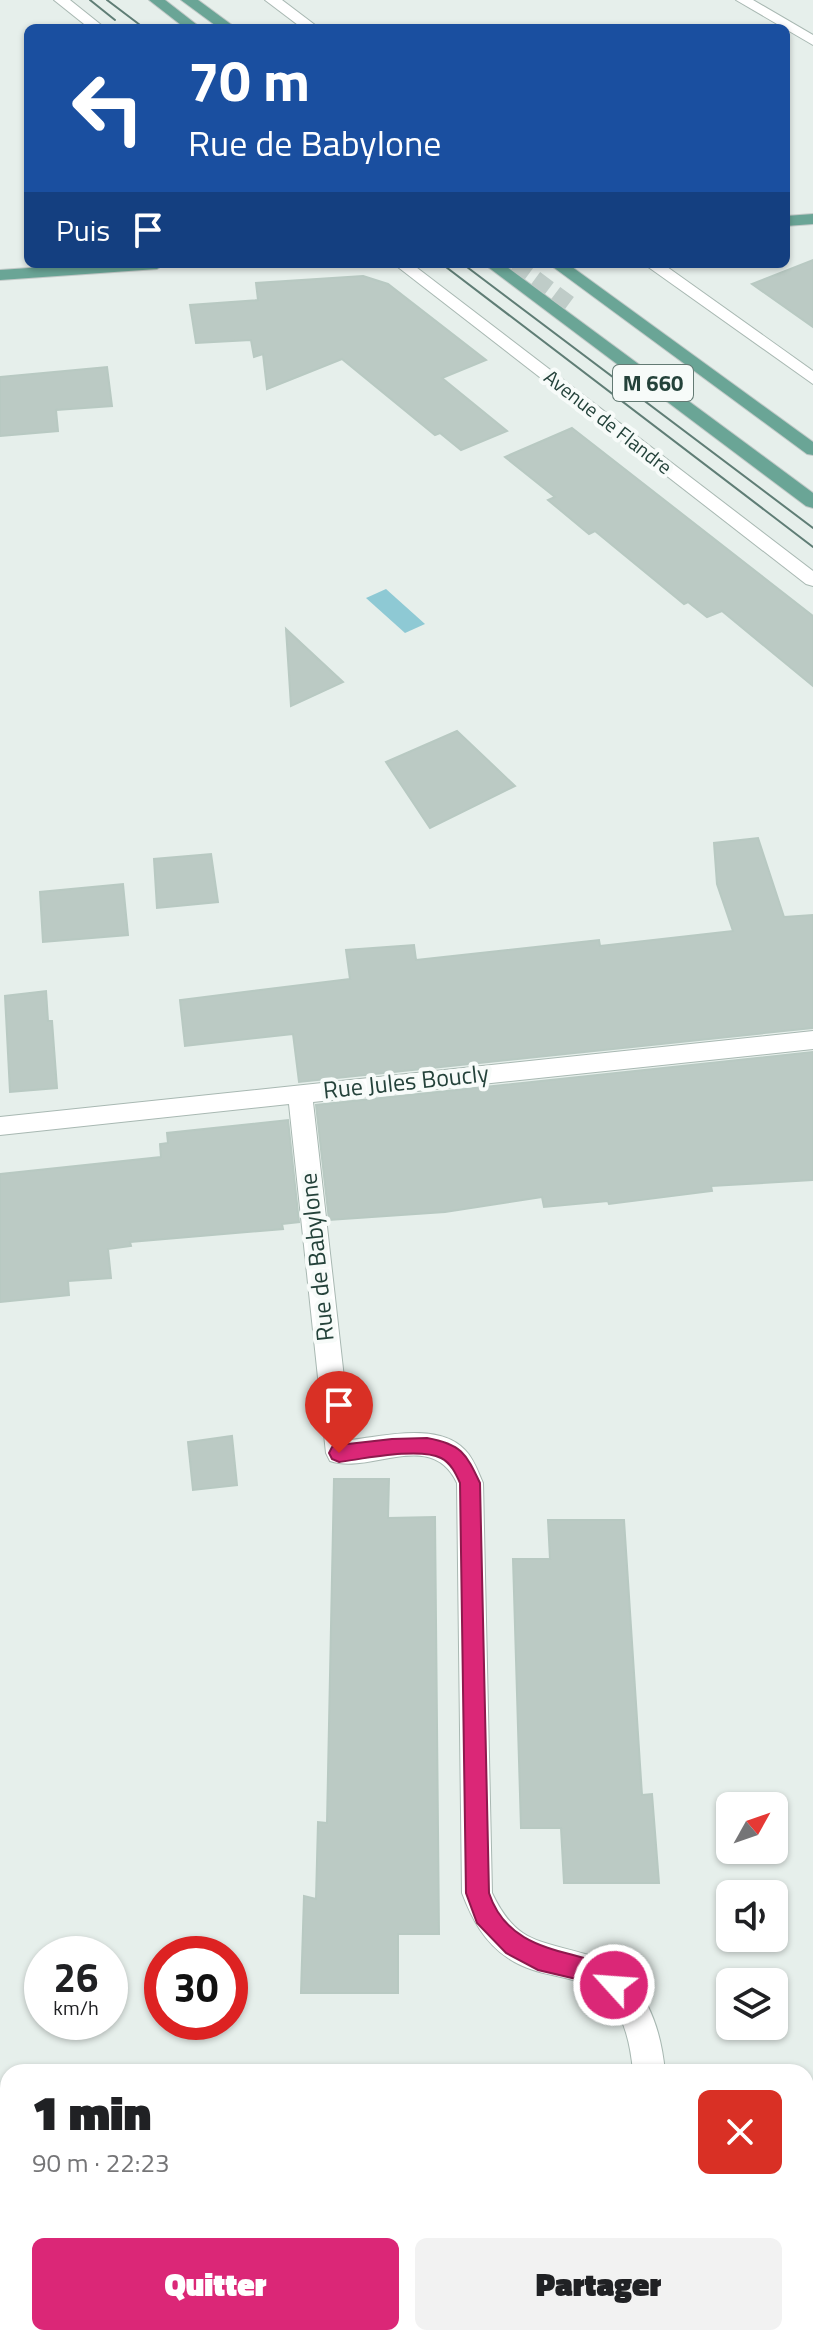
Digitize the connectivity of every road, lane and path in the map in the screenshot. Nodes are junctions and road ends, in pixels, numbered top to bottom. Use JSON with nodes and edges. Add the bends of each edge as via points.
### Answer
{"nodes":[{"id":1,"x":61,"y":0,"type":"edge"},
{"id":2,"x":141,"y":0,"type":"edge"},
{"id":3,"x":156,"y":0,"type":"edge"},
{"id":4,"x":181,"y":0,"type":"edge"},
{"id":5,"x":188,"y":0,"type":"edge"},
{"id":6,"x":272,"y":0,"type":"edge"},
{"id":7,"x":743,"y":0,"type":"edge"},
{"id":8,"x":93,"y":24,"type":"edge"},
{"id":9,"x":173,"y":24,"type":"edge"},
{"id":10,"x":189,"y":24,"type":"edge"},
{"id":11,"x":214,"y":24,"type":"edge"},
{"id":12,"x":223,"y":24,"type":"edge"},
{"id":13,"x":306,"y":24,"type":"edge"},
{"id":14,"x":784,"y":24,"type":"edge"},
{"id":15,"x":790,"y":28,"type":"edge"},
{"id":16,"x":813,"y":41,"type":"edge"},
{"id":17,"x":813,"y":219,"type":"edge"},
{"id":18,"x":790,"y":221,"type":"edge"},
{"id":19,"x":100,"y":268,"type":"edge"},
{"id":20,"x":407,"y":268,"type":"edge"},
{"id":21,"x":497,"y":268,"type":"edge"},
{"id":22,"x":563,"y":268,"type":"edge"},
{"id":23,"x":658,"y":268,"type":"edge"},
{"id":24,"x":0,"y":275,"type":"edge"},
{"id":25,"x":813,"y":379,"type":"edge"},
{"id":26,"x":813,"y":450,"type":"edge"},
{"id":27,"x":813,"y":468,"type":"edge"},
{"id":28,"x":813,"y":487,"type":"edge"},
{"id":29,"x":813,"y":502,"type":"edge"},
{"id":30,"x":813,"y":580,"type":"edge"},
{"id":31,"x":813,"y":1040,"type":"edge"},
{"id":32,"x":300,"y":1093,"type":"junction"},
{"id":33,"x":0,"y":1126,"type":"edge"},
{"id":34,"x":648,"y":2064,"type":"edge"}],
"edges":[{"from":1,"to":8,"type":"street"},
{"from":2,"to":9,"type":"main road"},
{"from":3,"to":10,"type":"main road"},
{"from":4,"to":11,"type":"main road"},
{"from":5,"to":12,"type":"main road"},
{"from":6,"to":13,"type":"street"},
{"from":7,"to":14,"type":"street"},
{"from":15,"to":16,"type":"street"},
{"from":17,"to":18,"type":"main road"},
{"from":19,"to":24,"type":"main road"},
{"from":20,"to":30,"type":"street","name":"Avenue de Flandre"},
{"from":21,"to":29,"type":"main road","number":"M 660"},
{"from":22,"to":26,"type":"main road","number":"M 660"},
{"from":23,"to":25,"type":"street"},
{"from":27,"to":28,"type":"main road","number":"M 660","via":[[580,305]]},
{"from":31,"to":32,"type":"street","name":"Rue Jules Boucly"},
{"from":32,"to":33,"type":"street","name":"Rue Jules Boucly"},
{"from":32,"to":34,"type":"street","name":"Rue de Babylone","via":[[339,1453],[392,1447],[446,1450],[461,1463],[470,1483],[477,1893],[485,1915],[514,1945],[538,1958],[594,1971],[614,1985],[636,2011]]}]}
